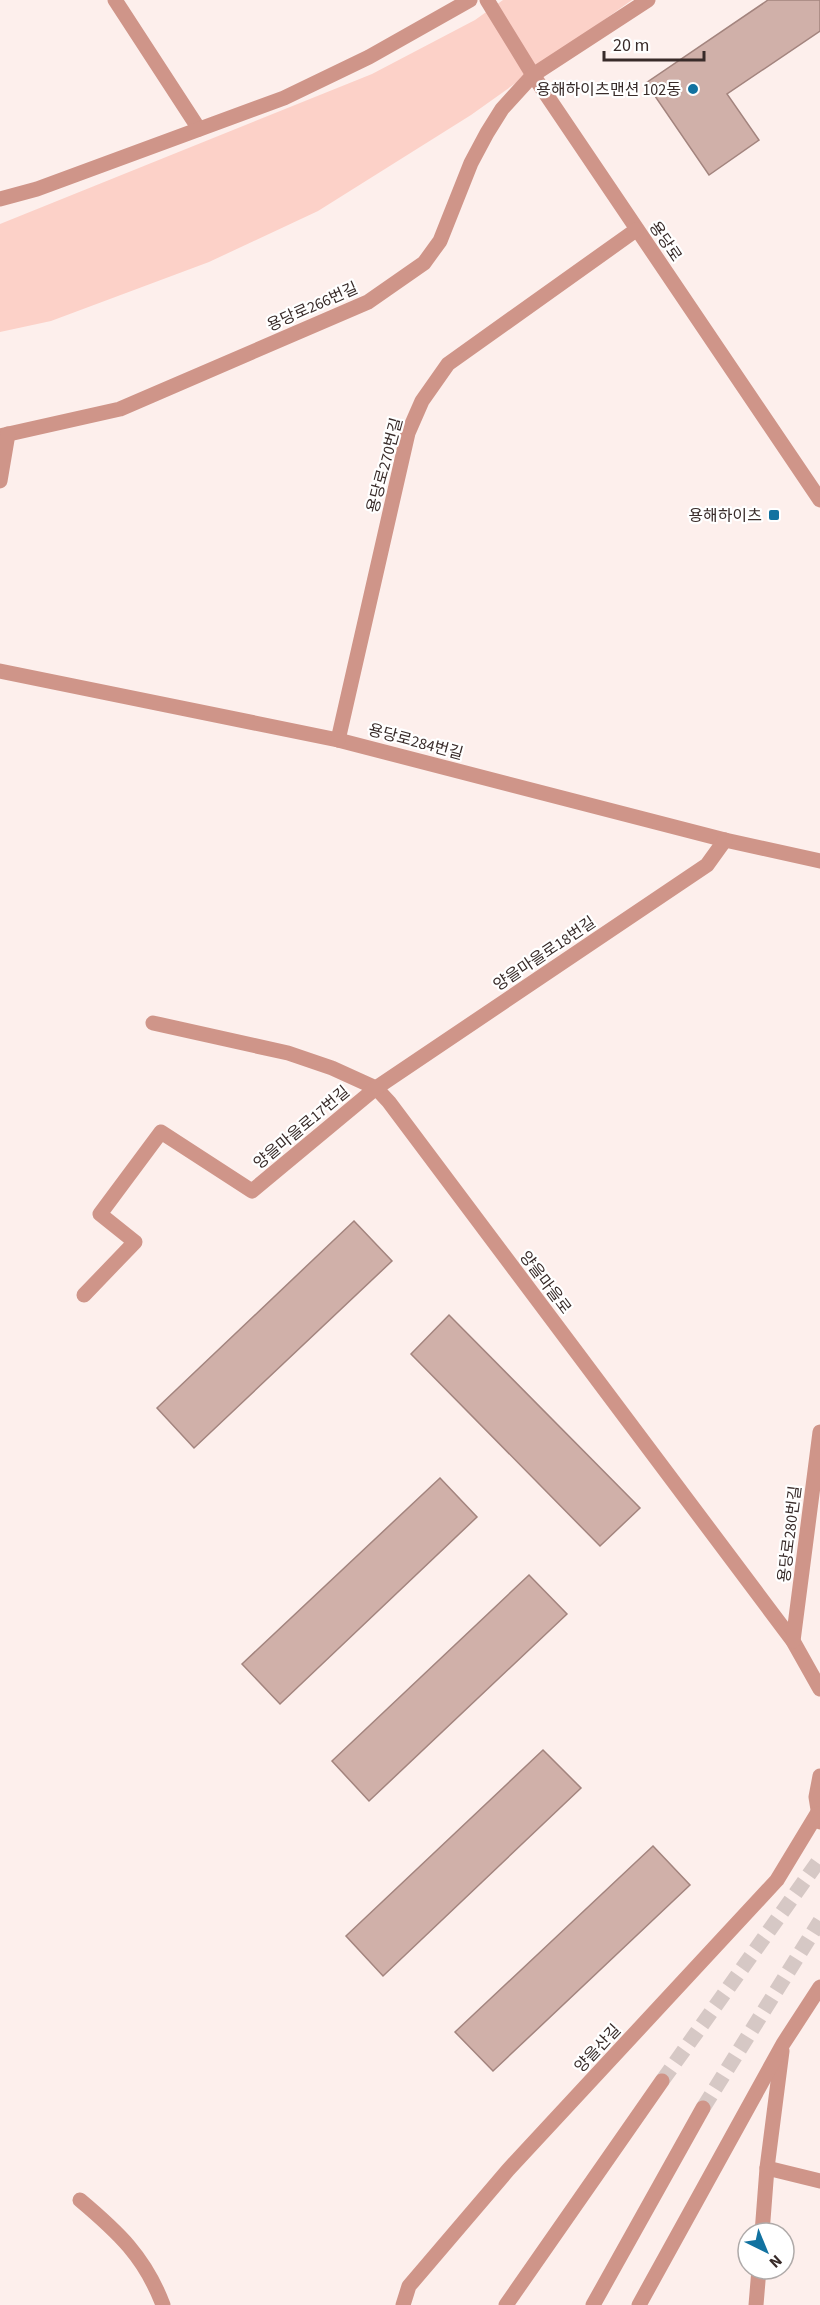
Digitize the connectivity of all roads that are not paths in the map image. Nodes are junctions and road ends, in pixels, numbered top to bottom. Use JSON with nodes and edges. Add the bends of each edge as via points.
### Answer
{"nodes":[{"id":1,"x":115,"y":0,"type":"edge"},
{"id":2,"x":470,"y":0,"type":"edge"},
{"id":3,"x":487,"y":0,"type":"edge"},
{"id":4,"x":648,"y":0,"type":"edge"},
{"id":5,"x":533,"y":75,"type":"junction"},
{"id":6,"x":199,"y":129,"type":"junction"},
{"id":7,"x":0,"y":199,"type":"edge"},
{"id":8,"x":636,"y":230,"type":"junction"},
{"id":9,"x":4,"y":435,"type":"edge"},
{"id":10,"x":0,"y":481,"type":"edge"},
{"id":11,"x":820,"y":500,"type":"edge"},
{"id":12,"x":0,"y":671,"type":"edge"},
{"id":13,"x":338,"y":740,"type":"junction"},
{"id":14,"x":725,"y":840,"type":"junction"},
{"id":15,"x":820,"y":861,"type":"edge"},
{"id":16,"x":153,"y":1023,"type":"dead end"},
{"id":17,"x":376,"y":1088,"type":"junction"},
{"id":18,"x":84,"y":1295,"type":"dead end"},
{"id":19,"x":820,"y":1431,"type":"edge"},
{"id":20,"x":793,"y":1641,"type":"junction"},
{"id":21,"x":820,"y":1689,"type":"edge"},
{"id":22,"x":820,"y":1776,"type":"edge"},
{"id":23,"x":819,"y":1818,"type":"edge"},
{"id":24,"x":820,"y":1987,"type":"edge"},
{"id":25,"x":783,"y":2044,"type":"junction"},
{"id":26,"x":662,"y":2081,"type":"tunnel mouth"},
{"id":27,"x":703,"y":2108,"type":"tunnel mouth"},
{"id":28,"x":767,"y":2168,"type":"junction"},
{"id":29,"x":820,"y":2181,"type":"edge"},
{"id":30,"x":80,"y":2200,"type":"dead end"},
{"id":31,"x":763,"y":2221,"type":"edge"},
{"id":32,"x":758,"y":2281,"type":"edge"},
{"id":33,"x":163,"y":2305,"type":"edge"},
{"id":34,"x":403,"y":2305,"type":"edge"},
{"id":35,"x":506,"y":2305,"type":"edge"},
{"id":36,"x":593,"y":2305,"type":"edge"},
{"id":37,"x":639,"y":2305,"type":"edge"},
{"id":38,"x":756,"y":2305,"type":"edge"}],
"edges":[{"from":1,"to":6,"type":"street"},
{"from":2,"to":6,"type":"street","via":[[369,57],[284,98]]},
{"from":3,"to":5,"type":"street","name":"용당로"},
{"from":4,"to":5,"type":"street","name":"용당로266번길"},
{"from":5,"to":8,"type":"street","name":"용당로"},
{"from":5,"to":9,"type":"street","name":"용당로266번길","via":[[487,134],[440,241],[424,263],[368,302],[120,410]]},
{"from":6,"to":7,"type":"street"},
{"from":8,"to":11,"type":"street","name":"용당로"},
{"from":8,"to":13,"type":"street","name":"용당로270번길","via":[[448,364],[422,401],[408,433]]},
{"from":9,"to":10,"type":"street"},
{"from":12,"to":13,"type":"street","name":"용당로284번길"},
{"from":13,"to":14,"type":"street","name":"용당로284번길"},
{"from":14,"to":15,"type":"street","name":"용당로284번길"},
{"from":14,"to":17,"type":"street","name":"양을마을로18번길","via":[[707,865]]},
{"from":16,"to":17,"type":"street","name":"양을마을로","via":[[288,1053]]},
{"from":17,"to":18,"type":"street","name":"양을마을로17번길","via":[[252,1191],[161,1132],[100,1214],[135,1242]]},
{"from":17,"to":20,"type":"street","name":"양을마을로"},
{"from":19,"to":20,"type":"street","name":"용당로280번길"},
{"from":20,"to":21,"type":"street","name":"양을마을로"},
{"from":22,"to":23,"type":"street","via":[[816,1797]]},
{"from":23,"to":34,"type":"street","name":"양을산길","via":[[777,1880],[508,2170],[409,2286]]},
{"from":24,"to":25,"type":"street"},
{"from":25,"to":28,"type":"street"},
{"from":25,"to":37,"type":"street"},
{"from":26,"to":35,"type":"street"},
{"from":27,"to":36,"type":"street"},
{"from":28,"to":29,"type":"street"},
{"from":28,"to":31,"type":"street"},
{"from":30,"to":33,"type":"street","via":[[116,2230],[143,2263]]},
{"from":32,"to":38,"type":"street"}]}
